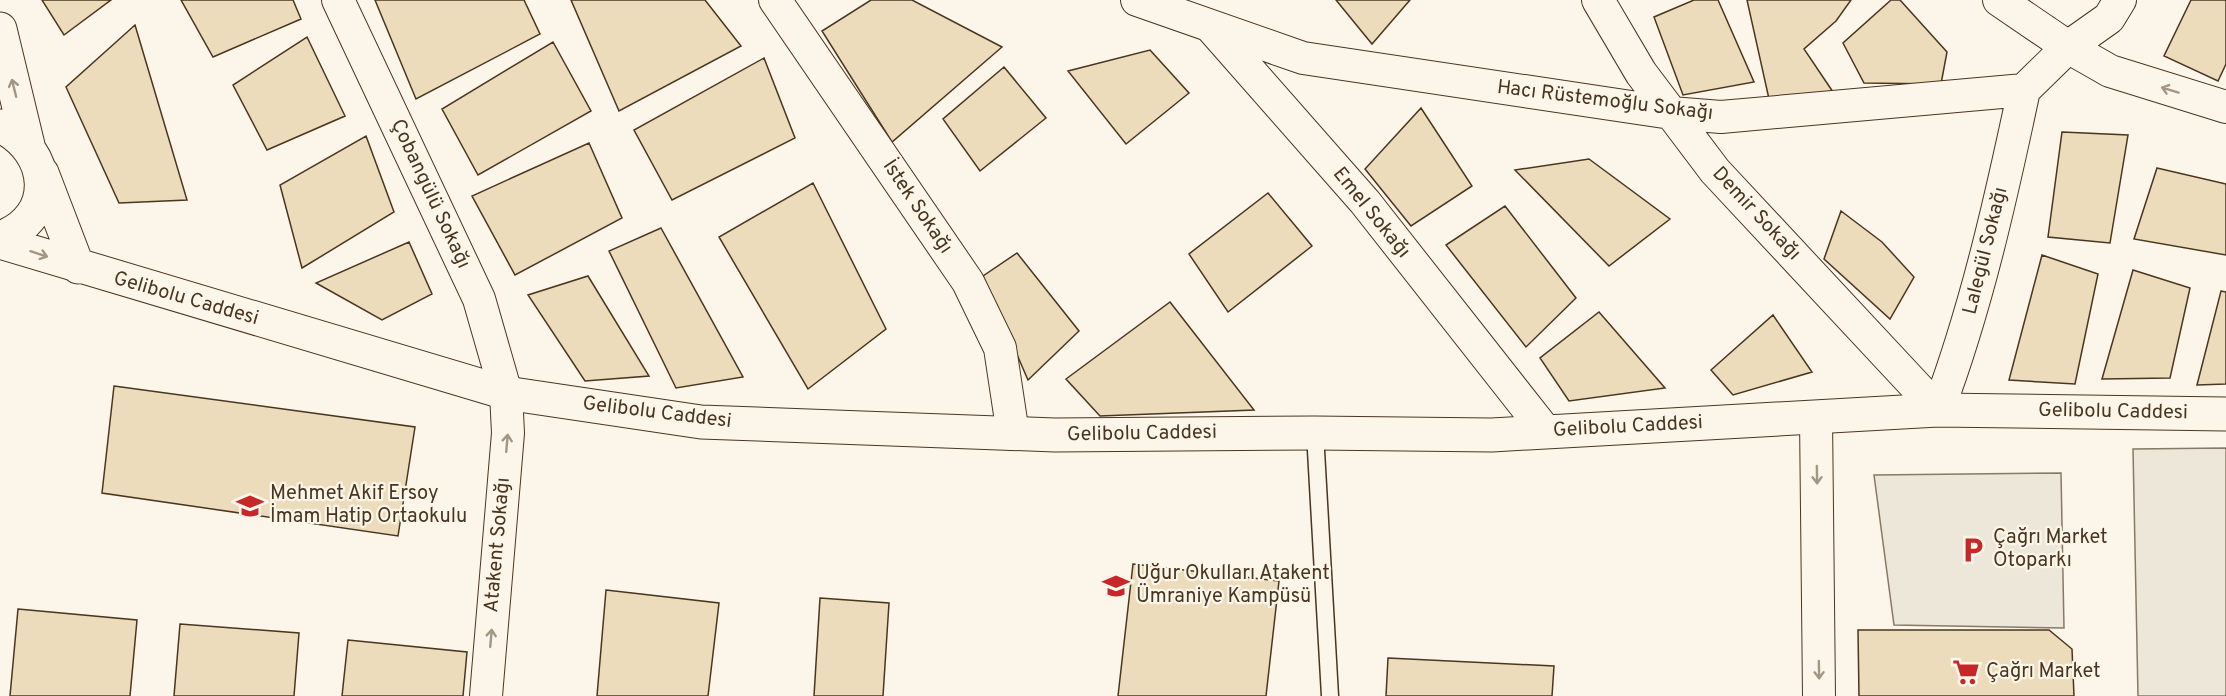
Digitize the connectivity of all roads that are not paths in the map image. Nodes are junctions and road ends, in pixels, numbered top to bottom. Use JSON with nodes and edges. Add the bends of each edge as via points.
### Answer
{"nodes":[{"id":1,"x":338,"y":0,"type":"edge"},
{"id":2,"x":775,"y":0,"type":"edge"},
{"id":3,"x":1137,"y":0,"type":"edge"},
{"id":4,"x":1191,"y":0,"type":"edge"},
{"id":5,"x":1598,"y":0,"type":"edge"},
{"id":6,"x":1999,"y":0,"type":"edge"},
{"id":7,"x":2120,"y":0,"type":"edge"},
{"id":8,"x":1211,"y":26,"type":"junction"},
{"id":9,"x":0,"y":29,"type":"edge"},
{"id":10,"x":2068,"y":47,"type":"junction"},
{"id":11,"x":2024,"y":90,"type":"junction"},
{"id":12,"x":2226,"y":107,"type":"edge"},
{"id":13,"x":1671,"y":113,"type":"junction"},
{"id":14,"x":0,"y":126,"type":"edge"},
{"id":15,"x":33,"y":153,"type":"junction"},
{"id":16,"x":0,"y":240,"type":"edge"},
{"id":17,"x":78,"y":267,"type":"junction"},
{"id":18,"x":506,"y":393,"type":"junction"},
{"id":19,"x":1938,"y":410,"type":"junction"},
{"id":20,"x":2226,"y":414,"type":"edge"},
{"id":21,"x":1816,"y":417,"type":"junction"},
{"id":22,"x":1546,"y":432,"type":"junction"},
{"id":23,"x":1315,"y":433,"type":"junction"},
{"id":24,"x":1013,"y":434,"type":"junction"},
{"id":25,"x":486,"y":696,"type":"edge"},
{"id":26,"x":1330,"y":696,"type":"edge"},
{"id":27,"x":1819,"y":696,"type":"edge"}],
"edges":[{"from":1,"to":18,"type":"street","name":"Çobangülü Sokağı","via":[[479,298]]},
{"from":2,"to":24,"type":"street","name":"İstek Sokağı","via":[[968,282],[1000,348]]},
{"from":3,"to":8,"type":"street","name":"Hacı Rüstemoğlu Sokağı"},
{"from":4,"to":8,"type":"street","name":"Emel Sokağı"},
{"from":5,"to":13,"type":"street","name":"Demir Sokağı","via":[[1641,73]]},
{"from":6,"to":10,"type":"street"},
{"from":7,"to":10,"type":"street","via":[[2109,18]]},
{"from":8,"to":13,"type":"street","name":"Hacı Rüstemoğlu Sokağı","via":[[1303,58]]},
{"from":8,"to":22,"type":"street","name":"Emel Sokağı","via":[[1365,202]]},
{"from":15,"to":9,"type":"street","one_way":true},
{"from":10,"to":11,"type":"street"},
{"from":12,"to":10,"type":"street","one_way":true,"via":[[2110,71]]},
{"from":11,"to":13,"type":"street","name":"Hacı Rüstemoğlu Sokağı","via":[[1721,117]]},
{"from":11,"to":19,"type":"street","name":"Lalegül Sokağı","via":[[1960,352]]},
{"from":13,"to":19,"type":"street","name":"Demir Sokağı","via":[[1715,171]]},
{"from":14,"to":15,"type":"street","via":[[15,134]]},
{"from":15,"to":16,"type":"street","name":"Gelibolu Caddesi","via":[[41,180],[34,210],[24,224]]},
{"from":15,"to":17,"type":"street"},
{"from":16,"to":17,"type":"street","name":"Gelibolu Caddesi","one_way":true},
{"from":17,"to":18,"type":"street","name":"Gelibolu Caddesi"},
{"from":18,"to":24,"type":"street","name":"Gelibolu Caddesi","via":[[701,422]]},
{"from":25,"to":18,"type":"street","name":"Atakent Sokağı","one_way":true,"via":[[508,433]]},
{"from":19,"to":20,"type":"street","name":"Gelibolu Caddesi"},
{"from":19,"to":21,"type":"street","name":"Gelibolu Caddesi"},
{"from":21,"to":22,"type":"street","name":"Gelibolu Caddesi"},
{"from":21,"to":27,"type":"street","one_way":true},
{"from":22,"to":23,"type":"street","name":"Gelibolu Caddesi"},
{"from":23,"to":24,"type":"street","name":"Gelibolu Caddesi"},
{"from":23,"to":26,"type":"lane"}]}
